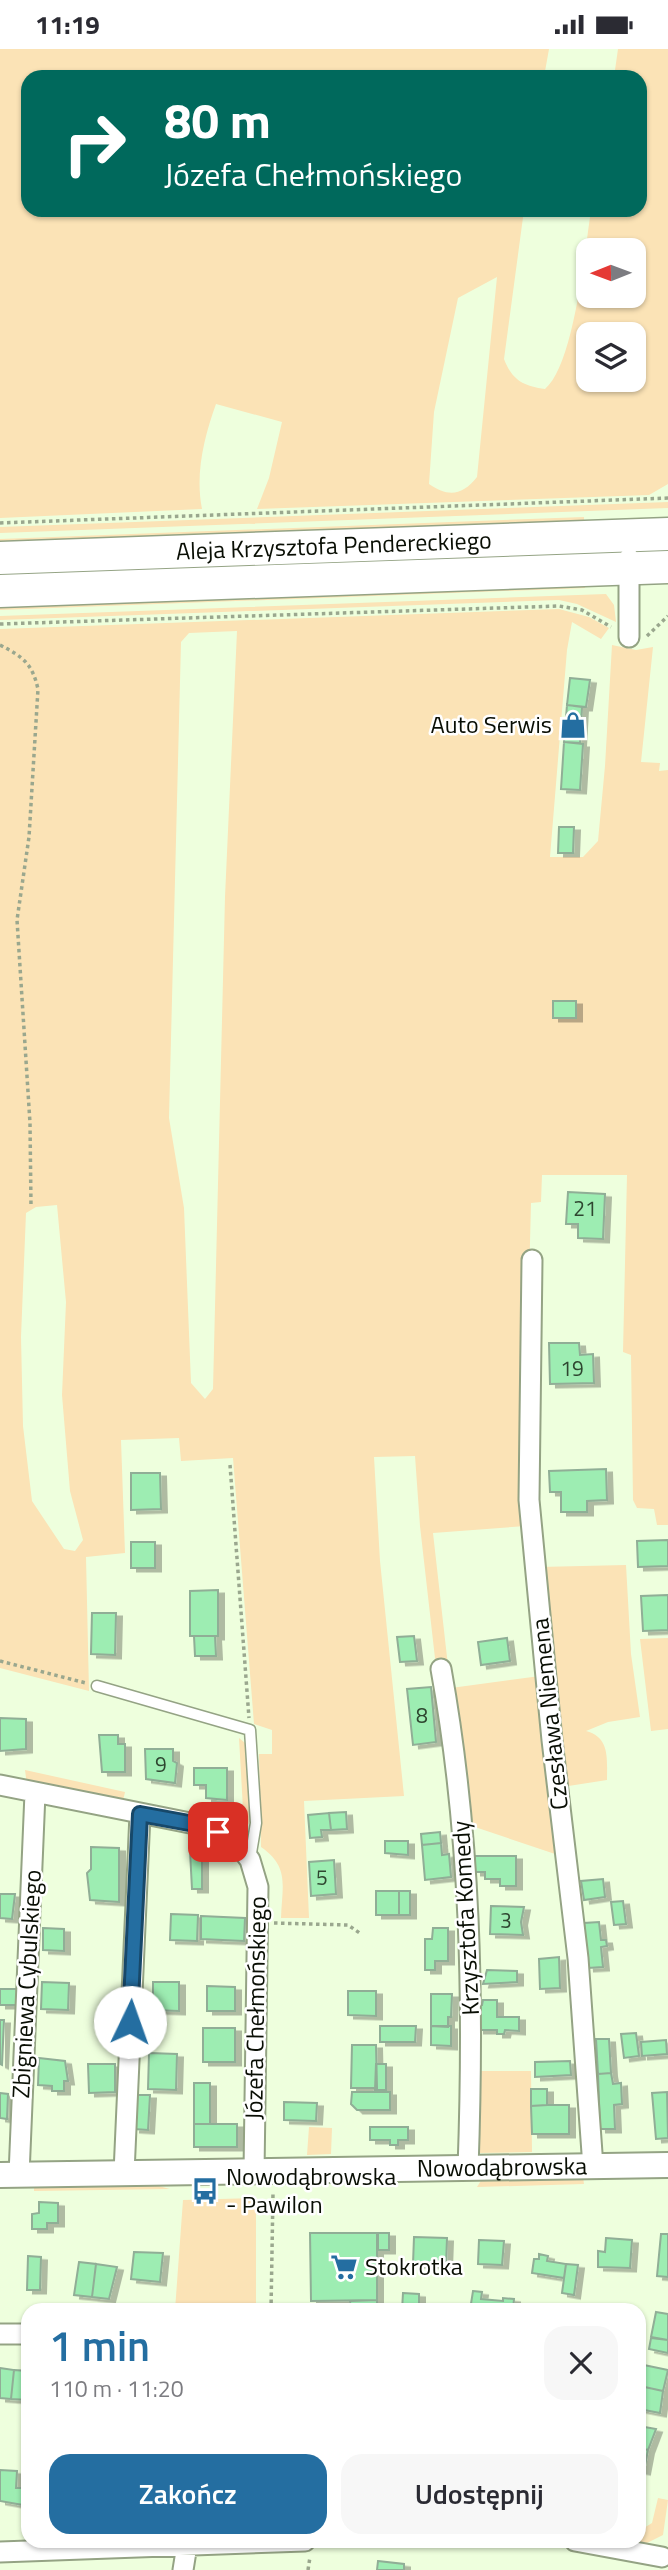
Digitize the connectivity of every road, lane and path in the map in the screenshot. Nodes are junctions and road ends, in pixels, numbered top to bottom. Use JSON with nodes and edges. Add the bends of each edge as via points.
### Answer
{"nodes":[{"id":1,"x":668,"y":498,"type":"edge"},
{"id":2,"x":0,"y":523,"type":"edge"},
{"id":3,"x":668,"y":534,"type":"edge"},
{"id":4,"x":629,"y":535,"type":"junction"},
{"id":5,"x":0,"y":558,"type":"edge"},
{"id":6,"x":668,"y":567,"type":"edge"},
{"id":7,"x":629,"y":569,"type":"junction"},
{"id":8,"x":0,"y":591,"type":"edge"},
{"id":9,"x":668,"y":616,"type":"edge"},
{"id":10,"x":0,"y":624,"type":"edge"},
{"id":11,"x":629,"y":637,"type":"junction"},
{"id":12,"x":0,"y":645,"type":"edge"},
{"id":13,"x":31,"y":1206,"type":"dead end"},
{"id":14,"x":531,"y":1260,"type":"dead end"},
{"id":15,"x":230,"y":1465,"type":"dead end"},
{"id":16,"x":0,"y":1661,"type":"edge"},
{"id":17,"x":441,"y":1669,"type":"dead end"},
{"id":18,"x":97,"y":1686,"type":"joint"},
{"id":19,"x":250,"y":1730,"type":"junction"},
{"id":20,"x":0,"y":1785,"type":"edge"},
{"id":21,"x":35,"y":1793,"type":"junction"},
{"id":22,"x":140,"y":1814,"type":"junction"},
{"id":23,"x":250,"y":1860,"type":"junction"},
{"id":24,"x":258,"y":1923,"type":"junction"},
{"id":25,"x":361,"y":1934,"type":"dead end"},
{"id":26,"x":668,"y":2165,"type":"edge"},
{"id":27,"x":593,"y":2167,"type":"junction"},
{"id":28,"x":468,"y":2169,"type":"junction"},
{"id":29,"x":254,"y":2172,"type":"junction"},
{"id":30,"x":124,"y":2173,"type":"junction"},
{"id":31,"x":9,"y":2175,"type":"edge"},
{"id":32,"x":273,"y":2193,"type":"dead end"},
{"id":33,"x":271,"y":2303,"type":"edge"},
{"id":34,"x":0,"y":2334,"type":"edge"},
{"id":35,"x":21,"y":2334,"type":"edge"},
{"id":36,"x":668,"y":2537,"type":"edge"},
{"id":37,"x":107,"y":2548,"type":"edge"},
{"id":38,"x":187,"y":2548,"type":"edge"},
{"id":39,"x":601,"y":2548,"type":"edge"},
{"id":40,"x":0,"y":2552,"type":"edge"},
{"id":41,"x":660,"y":2564,"type":"edge"},
{"id":42,"x":183,"y":2570,"type":"edge"}],
"edges":[{"from":1,"to":2,"type":"path"},
{"from":3,"to":4,"type":"main road","name":"Aleja Krzysztofa Pendereckiego"},
{"from":4,"to":5,"type":"main road","name":"Aleja Krzysztofa Pendereckiego"},
{"from":4,"to":7,"type":"street"},
{"from":6,"to":7,"type":"main road","name":"Aleja Krzysztofa Pendereckiego"},
{"from":7,"to":8,"type":"main road","name":"Aleja Krzysztofa Pendereckiego"},
{"from":7,"to":11,"type":"street"},
{"from":9,"to":11,"type":"path","via":[[648,636]]},
{"from":10,"to":11,"type":"path","via":[[559,605],[582,610]]},
{"from":12,"to":13,"type":"path","via":[[23,656],[33,668],[38,689],[29,837],[17,920]]},
{"from":14,"to":27,"type":"street","name":"Czesława Niemena","via":[[529,1500],[578,1958]]},
{"from":15,"to":19,"type":"path"},
{"from":16,"to":18,"type":"path"},
{"from":17,"to":28,"type":"street","name":"Krzysztofa Komedy","via":[[453,1734],[470,1904]]},
{"from":18,"to":19,"type":"lane"},
{"from":19,"to":23,"type":"lane","via":[[256,1823]]},
{"from":20,"to":21,"type":"street","name":"Józefa Chełmońskiego"},
{"from":21,"to":22,"type":"street","name":"Józefa Chełmońskiego"},
{"from":21,"to":31,"type":"street","name":"Zbigniewa Cybulskiego"},
{"from":22,"to":23,"type":"street","name":"Józefa Chełmońskiego","via":[[200,1825],[235,1840]]},
{"from":22,"to":30,"type":"street"},
{"from":23,"to":24,"type":"street","name":"Józefa Chełmońskiego","via":[[258,1887]]},
{"from":24,"to":25,"type":"path","via":[[348,1925]]},
{"from":24,"to":29,"type":"street","name":"Józefa Chełmońskiego"},
{"from":26,"to":27,"type":"street","name":"Nowodąbrowska"},
{"from":27,"to":28,"type":"street","name":"Nowodąbrowska"},
{"from":28,"to":29,"type":"street","name":"Nowodąbrowska"},
{"from":29,"to":30,"type":"street","name":"Nowodąbrowska"},
{"from":30,"to":31,"type":"street","name":"Nowodąbrowska"},
{"from":32,"to":33,"type":"path"},
{"from":34,"to":35,"type":"street"},
{"from":36,"to":41,"type":"street"},
{"from":37,"to":40,"type":"street"},
{"from":38,"to":42,"type":"street"},
{"from":39,"to":41,"type":"street"}]}
